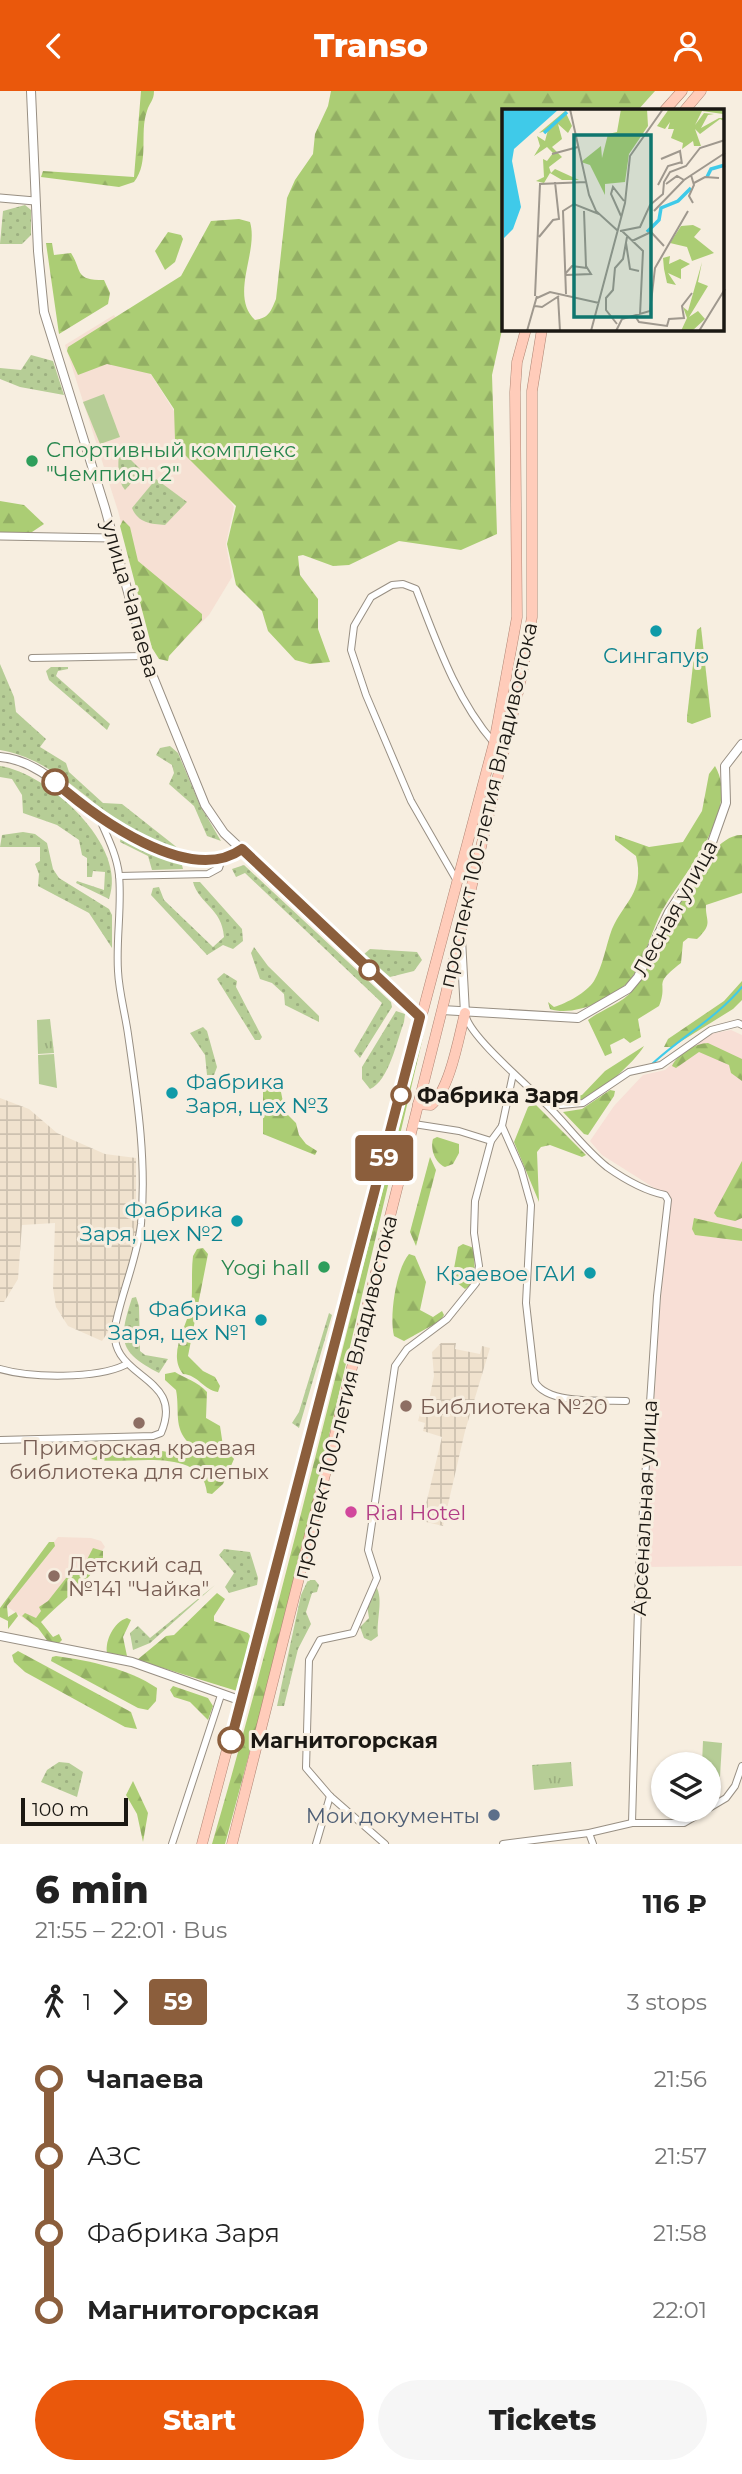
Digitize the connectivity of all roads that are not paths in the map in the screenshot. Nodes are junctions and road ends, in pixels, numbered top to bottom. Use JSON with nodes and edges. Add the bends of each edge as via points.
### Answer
{"nodes":[{"id":1,"x":31,"y":91,"type":"edge"},
{"id":2,"x":682,"y":91,"type":"edge"},
{"id":3,"x":701,"y":91,"type":"edge"},
{"id":4,"x":666,"y":109,"type":"edge"},
{"id":5,"x":686,"y":109,"type":"edge"},
{"id":6,"x":0,"y":198,"type":"edge"},
{"id":7,"x":36,"y":201,"type":"junction"},
{"id":8,"x":525,"y":331,"type":"edge"},
{"id":9,"x":542,"y":331,"type":"edge"},
{"id":10,"x":0,"y":536,"type":"edge"},
{"id":11,"x":113,"y":538,"type":"junction"},
{"id":12,"x":145,"y":656,"type":"junction"},
{"id":13,"x":32,"y":658,"type":"dead end"},
{"id":14,"x":494,"y":743,"type":"junction"},
{"id":15,"x":742,"y":744,"type":"edge"},
{"id":16,"x":0,"y":757,"type":"edge"},
{"id":17,"x":99,"y":819,"type":"junction"},
{"id":18,"x":242,"y":849,"type":"junction"},
{"id":19,"x":222,"y":859,"type":"junction"},
{"id":20,"x":119,"y":876,"type":"junction"},
{"id":21,"x":457,"y":881,"type":"junction"},
{"id":22,"x":460,"y":927,"type":"junction"},
{"id":23,"x":442,"y":1010,"type":"junction"},
{"id":24,"x":465,"y":1013,"type":"junction"},
{"id":25,"x":420,"y":1017,"type":"junction"},
{"id":26,"x":742,"y":1025,"type":"edge"},
{"id":27,"x":513,"y":1074,"type":"junction"},
{"id":28,"x":544,"y":1101,"type":"junction"},
{"id":29,"x":418,"y":1104,"type":"junction"},
{"id":30,"x":414,"y":1124,"type":"junction"},
{"id":31,"x":502,"y":1126,"type":"junction"},
{"id":32,"x":491,"y":1141,"type":"junction"},
{"id":33,"x":125,"y":1365,"type":"junction"},
{"id":34,"x":0,"y":1369,"type":"edge"},
{"id":35,"x":626,"y":1401,"type":"dead end"},
{"id":36,"x":0,"y":1440,"type":"edge"},
{"id":37,"x":0,"y":1636,"type":"edge"},
{"id":38,"x":221,"y":1695,"type":"junction"},
{"id":39,"x":242,"y":1701,"type":"junction"},
{"id":40,"x":742,"y":1766,"type":"edge"},
{"id":41,"x":330,"y":1796,"type":"junction"},
{"id":42,"x":632,"y":1823,"type":"junction"},
{"id":43,"x":589,"y":1833,"type":"junction"},
{"id":44,"x":172,"y":1844,"type":"edge"},
{"id":45,"x":202,"y":1844,"type":"edge"},
{"id":46,"x":232,"y":1844,"type":"edge"},
{"id":47,"x":316,"y":1844,"type":"edge"},
{"id":48,"x":385,"y":1844,"type":"edge"},
{"id":49,"x":503,"y":1844,"type":"edge"},
{"id":50,"x":593,"y":1844,"type":"edge"}],
"edges":[{"from":1,"to":7,"type":"main road","name":"улица Чапаева"},
{"from":2,"to":4,"type":"highway"},
{"from":3,"to":5,"type":"highway"},
{"from":6,"to":7,"type":"street"},
{"from":7,"to":11,"type":"main road","name":"улица Чапаева","via":[[44,312]]},
{"from":8,"to":14,"type":"highway","name":"проспект 100-летия Владивостока","via":[[515,392],[517,617]]},
{"from":9,"to":22,"type":"highway","name":"проспект 100-летия Владивостока","via":[[532,391],[532,617],[495,793]]},
{"from":10,"to":11,"type":"street"},
{"from":11,"to":12,"type":"main road","name":"улица Чапаева"},
{"from":12,"to":13,"type":"street"},
{"from":12,"to":18,"type":"main road","name":"улица Чапаева","via":[[205,805]]},
{"from":14,"to":21,"type":"highway","name":"проспект 100-летия Владивостока"},
{"from":14,"to":21,"type":"street","via":[[469,712],[416,589],[392,585],[371,597],[354,626],[351,650],[411,801]]},
{"from":15,"to":24,"type":"main road","name":"Лесная улица","via":[[725,766],[726,803],[709,851],[669,912],[628,989],[578,1018]]},
{"from":16,"to":17,"type":"main road","via":[[25,762],[42,772]]},
{"from":17,"to":19,"type":"main road","via":[[160,849]]},
{"from":17,"to":20,"type":"street"},
{"from":18,"to":19,"type":"main road"},
{"from":18,"to":25,"type":"main road","name":"улица Чапаева"},
{"from":19,"to":20,"type":"street","via":[[219,869],[208,874]]},
{"from":20,"to":33,"type":"street","via":[[118,971],[141,1138],[143,1188],[136,1253],[115,1330]]},
{"from":21,"to":25,"type":"highway","name":"проспект 100-летия Владивостока"},
{"from":22,"to":23,"type":"highway","name":"проспект 100-летия Владивостока"},
{"from":22,"to":24,"type":"main road"},
{"from":23,"to":24,"type":"main road","name":"Лесная улица"},
{"from":23,"to":29,"type":"highway","name":"проспект 100-летия Владивостока"},
{"from":24,"to":27,"type":"street","via":[[468,1023]]},
{"from":24,"to":29,"type":"highway","via":[[437,1099],[431,1105]]},
{"from":25,"to":39,"type":"highway","name":"проспект 100-летия Владивостока"},
{"from":26,"to":28,"type":"street","via":[[711,1030],[671,1061],[629,1072],[583,1103]]},
{"from":27,"to":28,"type":"street"},
{"from":27,"to":31,"type":"street"},
{"from":28,"to":42,"type":"street","name":"Арсенальная улица","via":[[606,1165],[668,1201],[657,1296],[639,1582]]},
{"from":29,"to":30,"type":"highway","name":"проспект 100-летия Владивостока"},
{"from":30,"to":32,"type":"street"},
{"from":30,"to":46,"type":"highway","name":"проспект 100-летия Владивостока"},
{"from":31,"to":32,"type":"street"},
{"from":31,"to":35,"type":"street","via":[[531,1205],[526,1303],[536,1382],[552,1397]]},
{"from":32,"to":41,"type":"street","via":[[474,1210],[476,1283],[447,1319],[407,1349],[395,1366],[370,1535],[369,1557],[377,1578],[355,1630],[320,1640],[309,1660],[305,1765]]},
{"from":33,"to":34,"type":"street","via":[[95,1374]]},
{"from":33,"to":36,"type":"street","via":[[147,1377],[163,1399],[166,1419],[159,1436]]},
{"from":37,"to":38,"type":"main road","via":[[122,1660]]},
{"from":38,"to":39,"type":"main road"},
{"from":38,"to":44,"type":"street"},
{"from":39,"to":45,"type":"highway","name":"проспект 100-летия Владивостока"},
{"from":40,"to":42,"type":"street","via":[[726,1798],[697,1818],[684,1823]]},
{"from":41,"to":47,"type":"street"},
{"from":41,"to":48,"type":"street"},
{"from":42,"to":43,"type":"street"},
{"from":43,"to":49,"type":"street"},
{"from":43,"to":50,"type":"street"}]}
